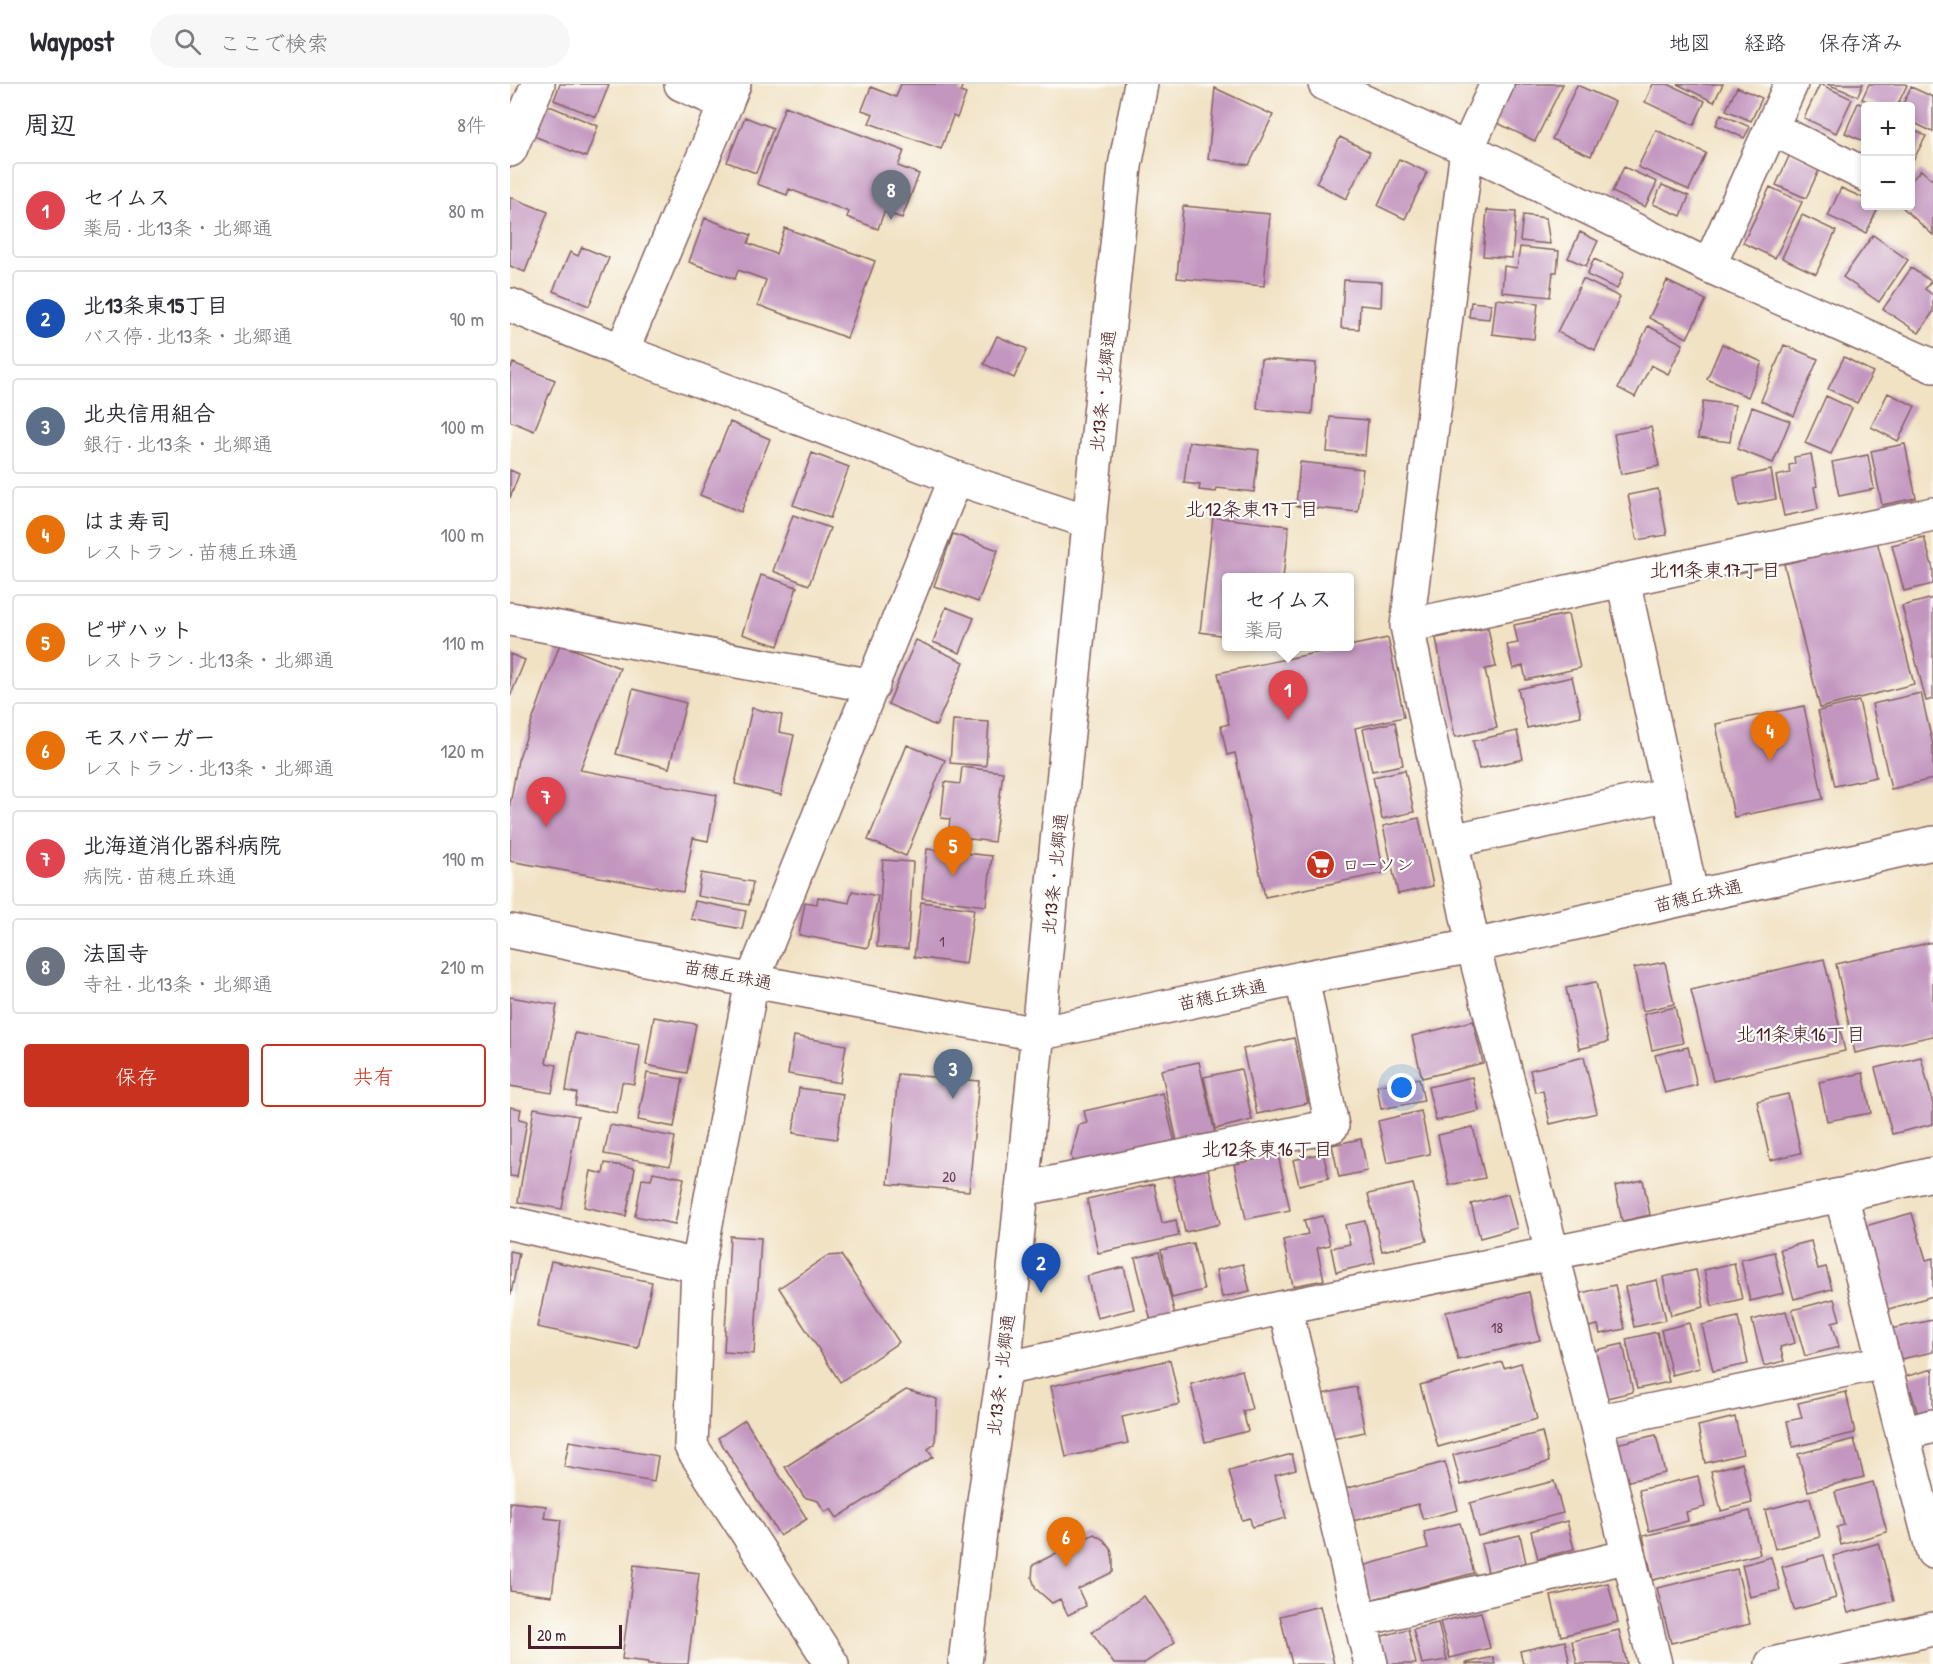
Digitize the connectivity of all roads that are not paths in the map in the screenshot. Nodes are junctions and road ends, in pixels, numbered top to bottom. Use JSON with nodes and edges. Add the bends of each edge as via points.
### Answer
{"nodes":[{"id":1,"x":538,"y":84,"type":"edge"},
{"id":2,"x":681,"y":84,"type":"edge"},
{"id":3,"x":1141,"y":84,"type":"edge"},
{"id":4,"x":1325,"y":84,"type":"edge"},
{"id":5,"x":1497,"y":84,"type":"edge"},
{"id":6,"x":1791,"y":84,"type":"edge"},
{"id":7,"x":730,"y":94,"type":"edge"},
{"id":8,"x":1771,"y":128,"type":"junction"},
{"id":9,"x":1467,"y":149,"type":"junction"},
{"id":10,"x":510,"y":150,"type":"edge"},
{"id":11,"x":1861,"y":173,"type":"edge"},
{"id":12,"x":1708,"y":266,"type":"junction"},
{"id":13,"x":510,"y":305,"type":"edge"},
{"id":14,"x":622,"y":351,"type":"junction"},
{"id":15,"x":1933,"y":366,"type":"edge"},
{"id":16,"x":956,"y":478,"type":"junction"},
{"id":17,"x":1933,"y":514,"type":"edge"},
{"id":18,"x":1090,"y":522,"type":"junction"},
{"id":19,"x":1623,"y":580,"type":"junction"},
{"id":20,"x":510,"y":619,"type":"edge"},
{"id":21,"x":1407,"y":626,"type":"junction"},
{"id":22,"x":873,"y":686,"type":"junction"},
{"id":23,"x":1670,"y":794,"type":"junction"},
{"id":24,"x":1451,"y":841,"type":"junction"},
{"id":25,"x":1933,"y":843,"type":"edge"},
{"id":26,"x":1692,"y":898,"type":"junction"},
{"id":27,"x":510,"y":931,"type":"edge"},
{"id":28,"x":1473,"y":946,"type":"junction"},
{"id":29,"x":1302,"y":978,"type":"junction"},
{"id":30,"x":752,"y":981,"type":"junction"},
{"id":31,"x":1037,"y":1034,"type":"junction"},
{"id":32,"x":1933,"y":1174,"type":"edge"},
{"id":33,"x":1023,"y":1189,"type":"junction"},
{"id":34,"x":1841,"y":1195,"type":"junction"},
{"id":35,"x":510,"y":1223,"type":"edge"},
{"id":36,"x":1553,"y":1253,"type":"junction"},
{"id":37,"x":698,"y":1266,"type":"junction"},
{"id":38,"x":1285,"y":1307,"type":"junction"},
{"id":39,"x":1884,"y":1362,"type":"junction"},
{"id":40,"x":1004,"y":1369,"type":"junction"},
{"id":41,"x":1596,"y":1422,"type":"junction"},
{"id":42,"x":1918,"y":1430,"type":"edge"},
{"id":43,"x":1933,"y":1552,"type":"edge"},
{"id":44,"x":1629,"y":1556,"type":"junction"},
{"id":45,"x":1360,"y":1620,"type":"junction"},
{"id":46,"x":1933,"y":1629,"type":"edge"},
{"id":47,"x":832,"y":1664,"type":"edge"},
{"id":48,"x":965,"y":1664,"type":"edge"},
{"id":49,"x":1371,"y":1664,"type":"edge"},
{"id":50,"x":1655,"y":1664,"type":"edge"},
{"id":51,"x":1772,"y":1664,"type":"edge"}],
"edges":[{"from":1,"to":10,"type":"street"},
{"from":2,"to":7,"type":"street"},
{"from":3,"to":18,"type":"street","name":"北13条・北郷通","via":[[1125,166]]},
{"from":4,"to":9,"type":"street"},
{"from":5,"to":9,"type":"street"},
{"from":6,"to":8,"type":"street"},
{"from":7,"to":14,"type":"street"},
{"from":8,"to":11,"type":"street"},
{"from":8,"to":12,"type":"street"},
{"from":9,"to":12,"type":"street"},
{"from":9,"to":21,"type":"street"},
{"from":12,"to":15,"type":"street"},
{"from":13,"to":14,"type":"street"},
{"from":14,"to":16,"type":"street"},
{"from":16,"to":18,"type":"street"},
{"from":16,"to":22,"type":"street"},
{"from":17,"to":19,"type":"street"},
{"from":18,"to":31,"type":"street","name":"北13条・北郷通"},
{"from":19,"to":21,"type":"street"},
{"from":19,"to":23,"type":"street"},
{"from":20,"to":22,"type":"street"},
{"from":21,"to":24,"type":"street"},
{"from":22,"to":30,"type":"street"},
{"from":23,"to":24,"type":"street"},
{"from":23,"to":26,"type":"street"},
{"from":24,"to":28,"type":"street"},
{"from":25,"to":26,"type":"street","name":"苗穂丘珠通"},
{"from":26,"to":28,"type":"street","name":"苗穂丘珠通"},
{"from":27,"to":30,"type":"street","name":"苗穂丘珠通"},
{"from":28,"to":29,"type":"street","name":"苗穂丘珠通"},
{"from":28,"to":36,"type":"street"},
{"from":29,"to":31,"type":"street","name":"苗穂丘珠通"},
{"from":29,"to":33,"type":"street","via":[[1332,1126]]},
{"from":30,"to":31,"type":"street","name":"苗穂丘珠通"},
{"from":30,"to":37,"type":"street"},
{"from":31,"to":33,"type":"street","name":"北13条・北郷通"},
{"from":32,"to":34,"type":"street"},
{"from":33,"to":40,"type":"street","name":"北13条・北郷通"},
{"from":34,"to":36,"type":"street"},
{"from":34,"to":39,"type":"street"},
{"from":35,"to":37,"type":"street"},
{"from":36,"to":38,"type":"street"},
{"from":36,"to":41,"type":"street"},
{"from":37,"to":47,"type":"street","via":[[691,1446]]},
{"from":38,"to":40,"type":"street"},
{"from":38,"to":45,"type":"street"},
{"from":39,"to":41,"type":"street"},
{"from":39,"to":42,"type":"street"},
{"from":40,"to":48,"type":"street","name":"北13条・北郷通"},
{"from":41,"to":44,"type":"street"},
{"from":42,"to":43,"type":"street"},
{"from":44,"to":45,"type":"street"},
{"from":44,"to":50,"type":"street"},
{"from":45,"to":49,"type":"street"},
{"from":46,"to":51,"type":"street"}]}
